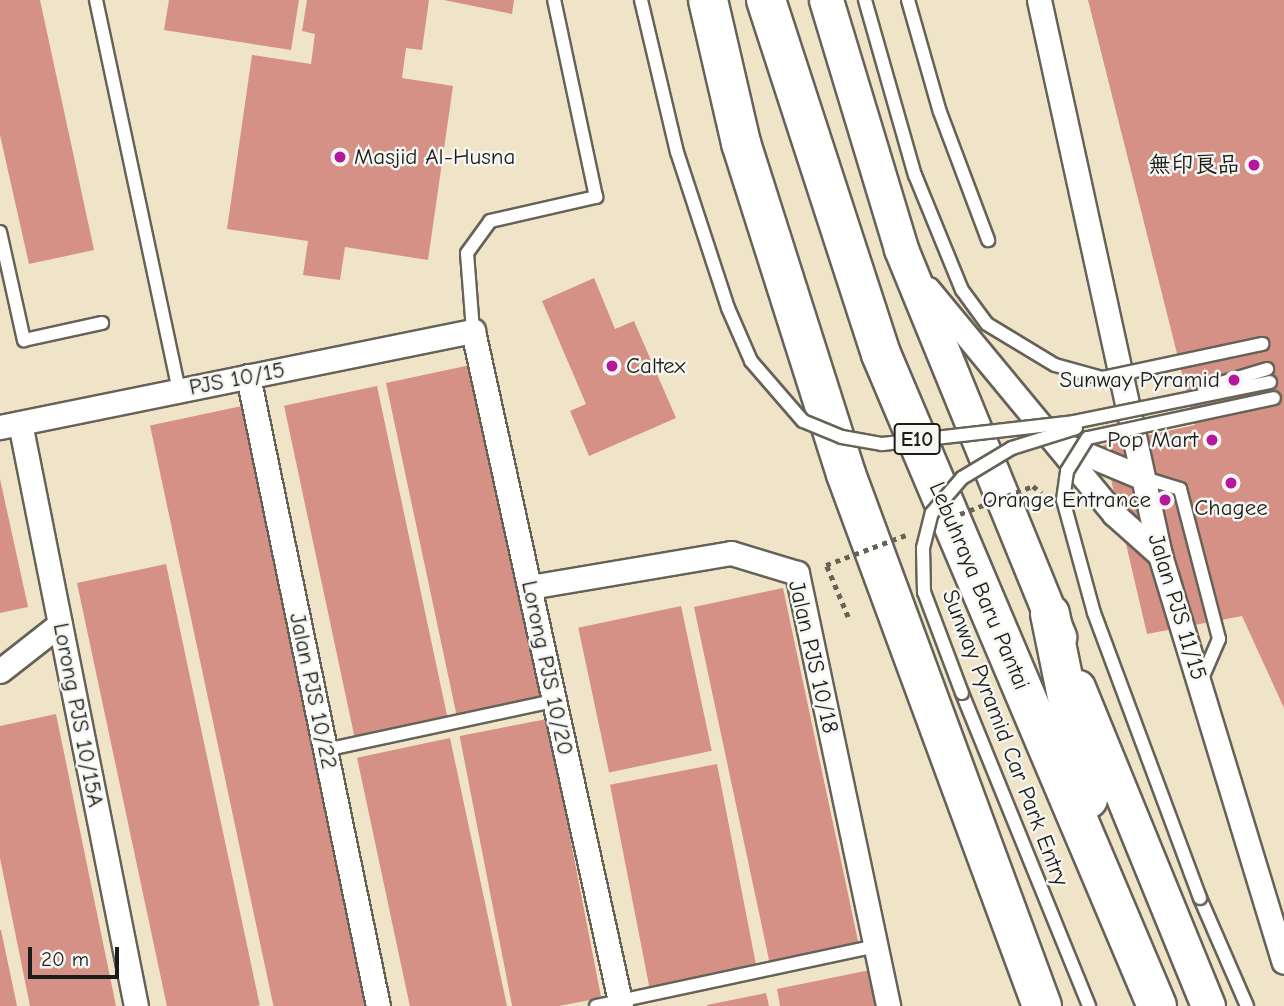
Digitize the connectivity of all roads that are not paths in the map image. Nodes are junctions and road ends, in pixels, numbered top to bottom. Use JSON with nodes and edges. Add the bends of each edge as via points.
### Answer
{"nodes":[{"id":1,"x":96,"y":0,"type":"edge"},
{"id":2,"x":554,"y":0,"type":"edge"},
{"id":3,"x":641,"y":0,"type":"edge"},
{"id":4,"x":708,"y":0,"type":"edge"},
{"id":5,"x":766,"y":0,"type":"edge"},
{"id":6,"x":826,"y":0,"type":"edge"},
{"id":7,"x":865,"y":0,"type":"edge"},
{"id":8,"x":908,"y":0,"type":"edge"},
{"id":9,"x":1039,"y":0,"type":"edge"},
{"id":10,"x":0,"y":232,"type":"edge"},
{"id":11,"x":988,"y":240,"type":"dead end"},
{"id":12,"x":901,"y":249,"type":"junction"},
{"id":13,"x":102,"y":323,"type":"dead end"},
{"id":14,"x":473,"y":331,"type":"junction"},
{"id":15,"x":1262,"y":344,"type":"dead end"},
{"id":16,"x":1267,"y":369,"type":"dead end"},
{"id":17,"x":248,"y":376,"type":"junction"},
{"id":18,"x":1270,"y":382,"type":"dead end"},
{"id":19,"x":179,"y":390,"type":"junction"},
{"id":20,"x":1274,"y":398,"type":"dead end"},
{"id":21,"x":6,"y":422,"type":"edge"},
{"id":22,"x":1055,"y":441,"type":"junction"},
{"id":23,"x":1141,"y":477,"type":"junction"},
{"id":24,"x":1160,"y":555,"type":"junction"},
{"id":25,"x":530,"y":587,"type":"junction"},
{"id":26,"x":1050,"y":614,"type":"junction"},
{"id":27,"x":60,"y":624,"type":"junction"},
{"id":28,"x":0,"y":671,"type":"edge"},
{"id":29,"x":1200,"y":683,"type":"junction"},
{"id":30,"x":554,"y":701,"type":"junction"},
{"id":31,"x":325,"y":751,"type":"junction"},
{"id":32,"x":1101,"y":866,"type":"junction"},
{"id":33,"x":1276,"y":907,"type":"edge"},
{"id":34,"x":876,"y":946,"type":"junction"},
{"id":35,"x":1284,"y":962,"type":"edge"},
{"id":36,"x":620,"y":1003,"type":"edge"},
{"id":37,"x":136,"y":1006,"type":"edge"},
{"id":38,"x":378,"y":1006,"type":"edge"},
{"id":39,"x":596,"y":1006,"type":"edge"},
{"id":40,"x":888,"y":1006,"type":"edge"},
{"id":41,"x":1042,"y":1006,"type":"edge"},
{"id":42,"x":1089,"y":1006,"type":"edge"},
{"id":43,"x":1157,"y":1006,"type":"edge"},
{"id":44,"x":1208,"y":1006,"type":"edge"},
{"id":45,"x":1247,"y":1006,"type":"edge"}],
"edges":[{"from":1,"to":19,"type":"lane"},
{"from":2,"to":14,"type":"lane","via":[[596,197],[490,221],[467,253]]},
{"from":3,"to":18,"type":"lane","bridge":true,"via":[[677,152],[728,308],[751,361],[803,421],[842,438],[882,444],[1074,422]]},
{"from":4,"to":41,"type":"highway","via":[[741,143],[846,474]]},
{"from":5,"to":32,"type":"highway","name":"Lebuhraya Baru Pantai","number":"E10","via":[[881,354]]},
{"from":6,"to":12,"type":"main road"},
{"from":7,"to":15,"type":"lane","bridge":true,"via":[[915,175],[961,290],[988,324],[1055,365],[1102,378]]},
{"from":8,"to":11,"type":"lane","via":[[940,112]]},
{"from":9,"to":23,"type":"street","name":"Jalan PJS 11/15"},
{"from":10,"to":13,"type":"lane","via":[[24,340]]},
{"from":12,"to":22,"type":"street","via":[[954,326]]},
{"from":12,"to":26,"type":"main road"},
{"from":14,"to":17,"type":"street","name":"PJS 10/15"},
{"from":14,"to":25,"type":"street","name":"Lorong PJS 10/20"},
{"from":16,"to":42,"type":"lane","name":"Sunway Pyramid Car Park Entry","bridge":true,"via":[[1012,448],[962,478],[929,525],[924,592]]},
{"from":17,"to":19,"type":"street","name":"PJS 10/15"},
{"from":17,"to":31,"type":"street","name":"Jalan PJS 10/22"},
{"from":19,"to":21,"type":"street","name":"PJS 10/15"},
{"from":20,"to":45,"type":"lane","bridge":true,"via":[[1088,438],[1067,471],[1063,500],[1094,613],[1200,898]]},
{"from":21,"to":27,"type":"street","name":"Lorong PJS 10/15A"},
{"from":22,"to":23,"type":"street"},
{"from":22,"to":24,"type":"street","via":[[1114,514]]},
{"from":23,"to":24,"type":"street","name":"Jalan PJS 11/15"},
{"from":23,"to":29,"type":"lane","via":[[1180,489],[1219,639]]},
{"from":24,"to":29,"type":"street","name":"Jalan PJS 11/15"},
{"from":25,"to":30,"type":"street","name":"Lorong PJS 10/20"},
{"from":25,"to":34,"type":"street","name":"Jalan PJS 10/18","via":[[732,553],[797,573]]},
{"from":26,"to":32,"type":"highway"},
{"from":26,"to":44,"type":"main road"},
{"from":27,"to":28,"type":"street"},
{"from":27,"to":37,"type":"street","name":"Lorong PJS 10/15A"},
{"from":29,"to":33,"type":"street","name":"Jalan PJS 11/15"},
{"from":30,"to":31,"type":"lane"},
{"from":30,"to":36,"type":"street","name":"Lorong PJS 10/20"},
{"from":31,"to":38,"type":"street","name":"Jalan PJS 10/22"},
{"from":32,"to":43,"type":"highway","name":"Lebuhraya Baru Pantai","number":"E10"},
{"from":33,"to":35,"type":"street","name":"Jalan PJS 11/15"},
{"from":34,"to":36,"type":"lane"},
{"from":34,"to":40,"type":"street","name":"Jalan PJS 10/18"},
{"from":36,"to":39,"type":"lane"}]}
